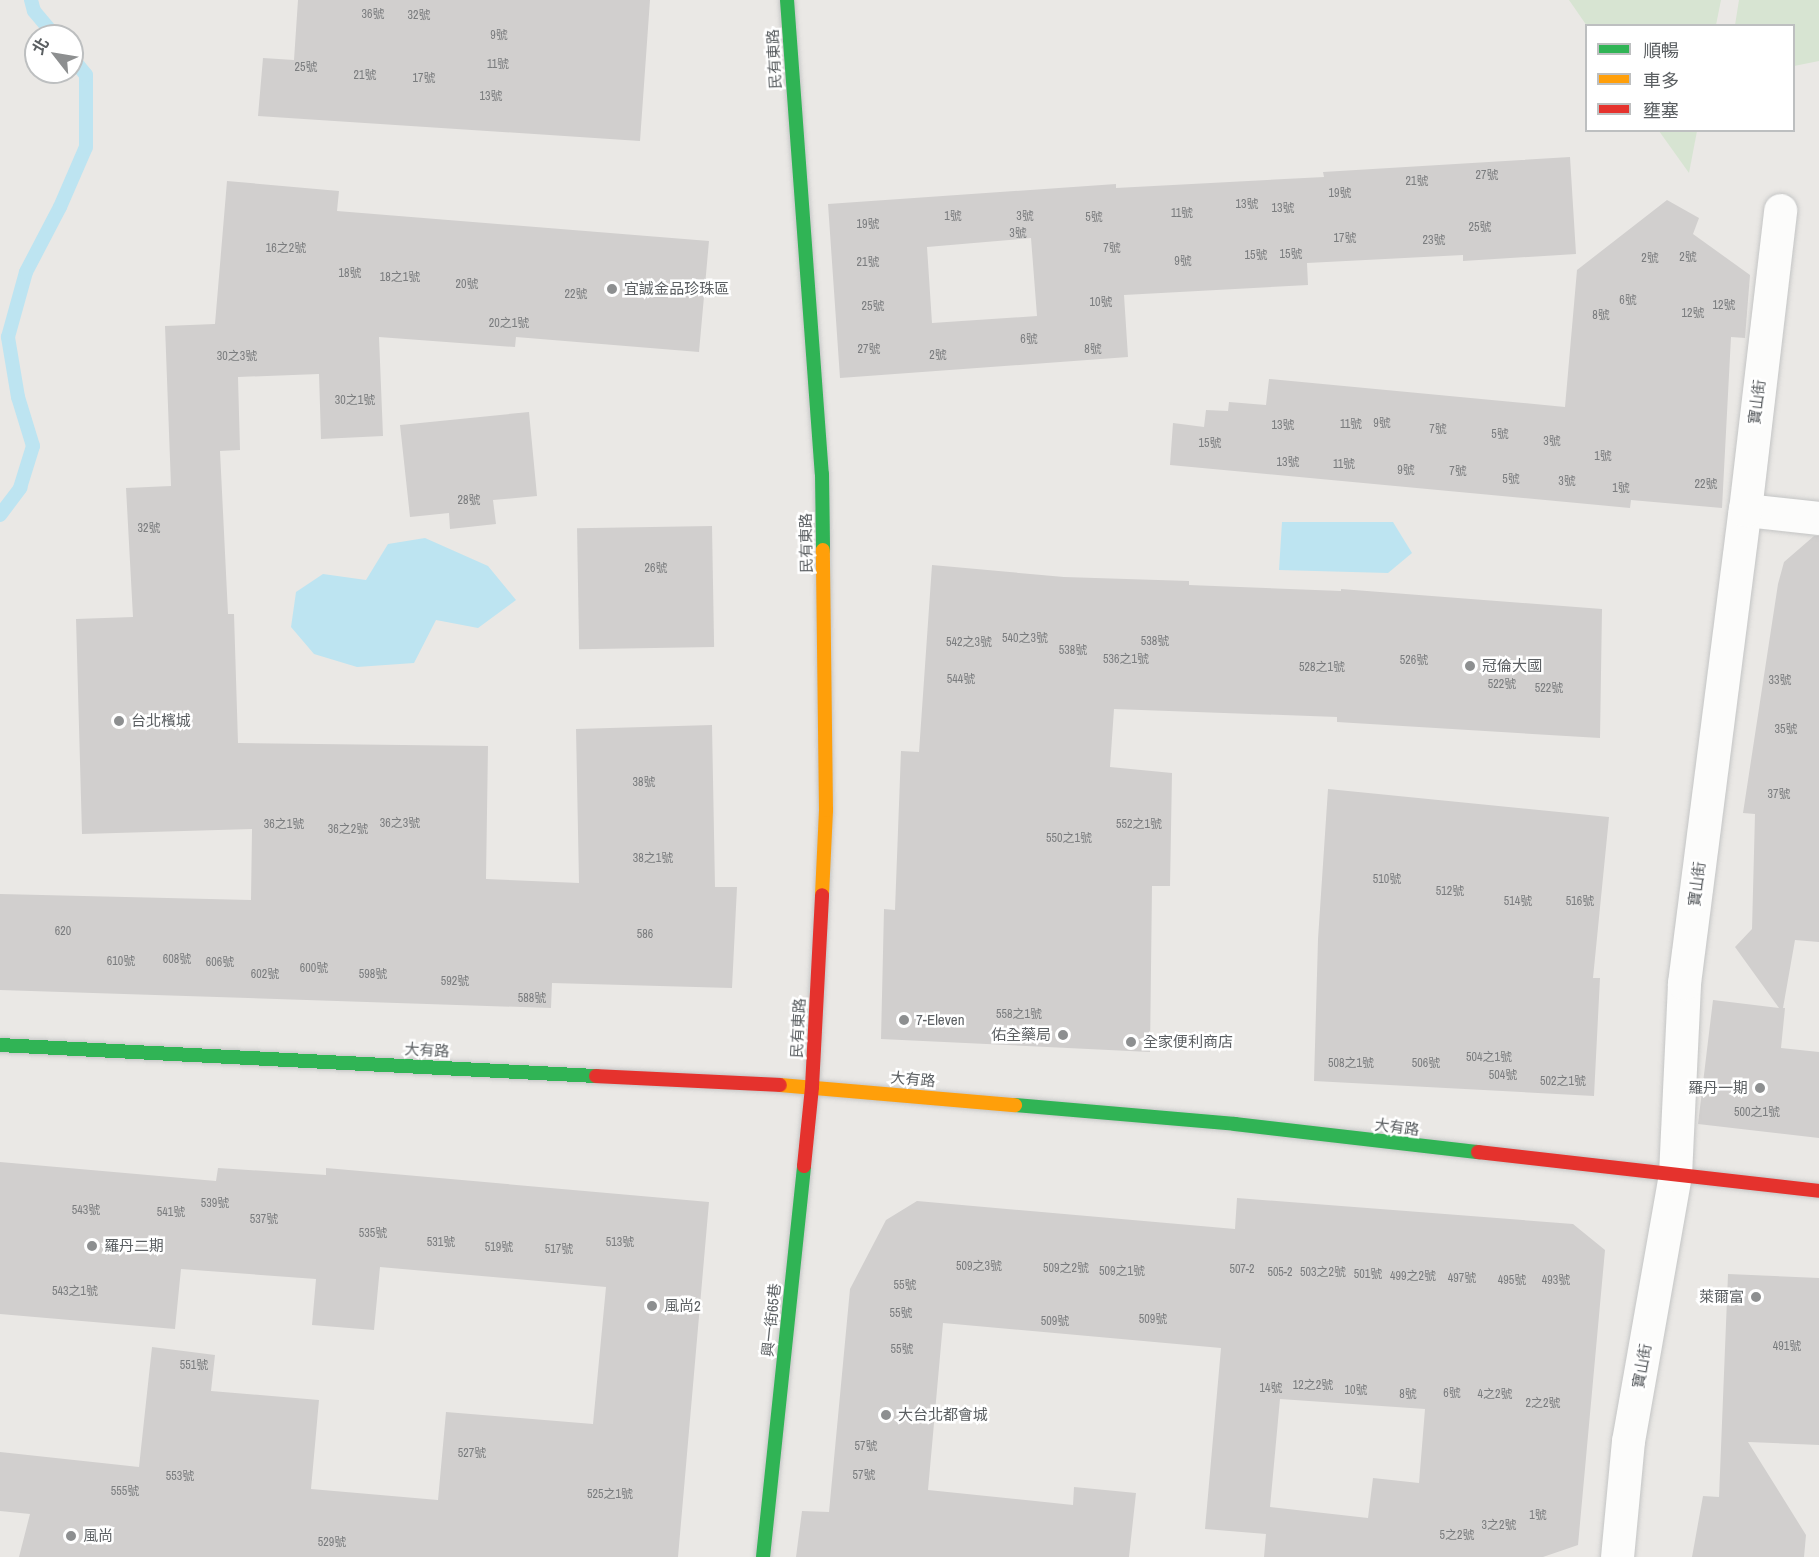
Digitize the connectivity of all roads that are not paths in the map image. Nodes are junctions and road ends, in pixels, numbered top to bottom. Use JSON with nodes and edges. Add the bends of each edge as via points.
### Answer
{"nodes":[{"id":1,"x":787,"y":0,"type":"edge"},
{"id":2,"x":1780,"y":210,"type":"dead end"},
{"id":3,"x":1745,"y":510,"type":"junction"},
{"id":4,"x":1819,"y":518,"type":"edge"},
{"id":5,"x":0,"y":1045,"type":"edge"},
{"id":6,"x":813,"y":1087,"type":"junction"},
{"id":7,"x":1675,"y":1175,"type":"junction"},
{"id":8,"x":1819,"y":1191,"type":"edge"},
{"id":9,"x":764,"y":1557,"type":"edge"},
{"id":10,"x":1617,"y":1557,"type":"edge"}],
"edges":[{"from":1,"to":6,"type":"street","name":"民有東路","via":[[822,474],[826,810]]},
{"from":2,"to":3,"type":"street","name":"寶山街"},
{"from":3,"to":4,"type":"street"},
{"from":3,"to":7,"type":"street","name":"寶山街","via":[[1684,983]]},
{"from":5,"to":6,"type":"street","name":"大有路"},
{"from":6,"to":7,"type":"street","name":"大有路","via":[[1235,1124]]},
{"from":6,"to":9,"type":"street","name":"興一街65巷"},
{"from":7,"to":8,"type":"street","name":"大有路"},
{"from":7,"to":10,"type":"street","name":"寶山街","via":[[1628,1441]]}]}
